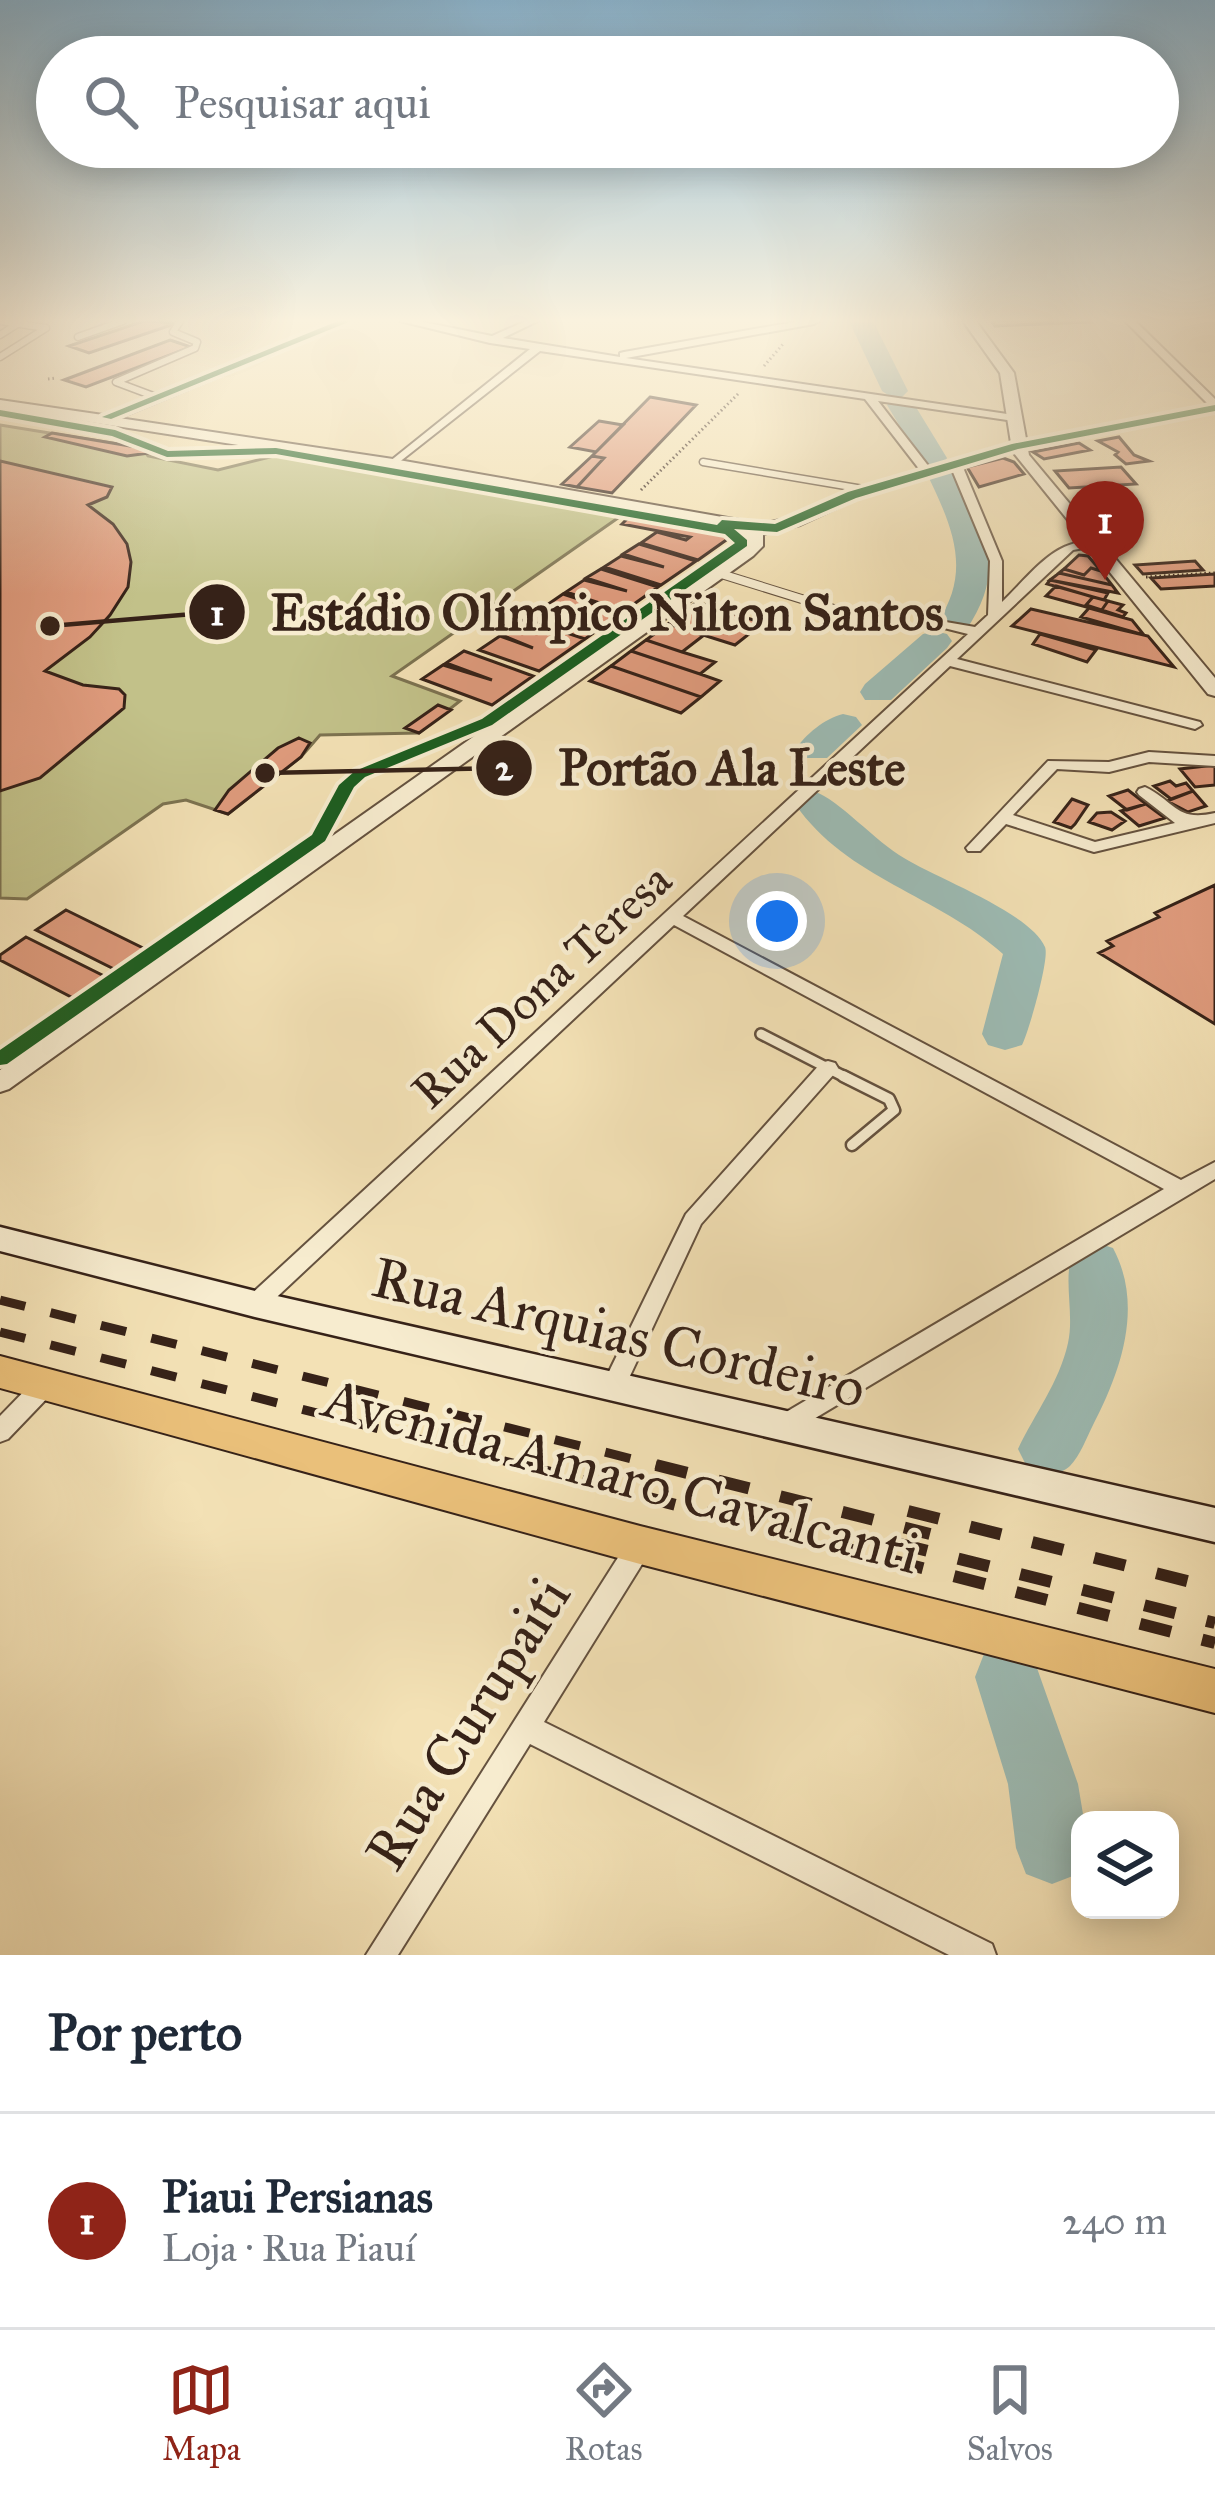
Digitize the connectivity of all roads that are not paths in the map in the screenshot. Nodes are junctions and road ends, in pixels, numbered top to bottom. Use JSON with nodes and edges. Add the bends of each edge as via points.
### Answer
{"nodes":[{"id":1,"x":68,"y":412,"type":"edge"},
{"id":2,"x":119,"y":412,"type":"edge"},
{"id":3,"x":458,"y":412,"type":"edge"},
{"id":4,"x":881,"y":412,"type":"edge"},
{"id":5,"x":976,"y":412,"type":"edge"},
{"id":6,"x":1013,"y":412,"type":"edge"},
{"id":7,"x":1184,"y":412,"type":"edge"},
{"id":8,"x":107,"y":417,"type":"junction"},
{"id":9,"x":1014,"y":418,"type":"junction"},
{"id":10,"x":1016,"y":446,"type":"junction"},
{"id":11,"x":703,"y":462,"type":"dead end"},
{"id":12,"x":393,"y":464,"type":"junction"},
{"id":13,"x":956,"y":465,"type":"junction"},
{"id":14,"x":927,"y":472,"type":"junction"},
{"id":15,"x":870,"y":490,"type":"junction"},
{"id":16,"x":744,"y":528,"type":"junction"},
{"id":17,"x":1098,"y":549,"type":"junction"},
{"id":18,"x":718,"y":573,"type":"junction"},
{"id":19,"x":994,"y":615,"type":"junction"},
{"id":20,"x":879,"y":623,"type":"dead end"},
{"id":21,"x":949,"y":661,"type":"junction"},
{"id":22,"x":1215,"y":690,"type":"edge"},
{"id":23,"x":1195,"y":725,"type":"dead end"},
{"id":24,"x":1215,"y":761,"type":"edge"},
{"id":25,"x":1145,"y":792,"type":"dead end"},
{"id":26,"x":1002,"y":817,"type":"junction"},
{"id":27,"x":1206,"y":820,"type":"edge"},
{"id":28,"x":974,"y":848,"type":"dead end"},
{"id":29,"x":672,"y":917,"type":"junction"},
{"id":30,"x":761,"y":1034,"type":"dead end"},
{"id":31,"x":828,"y":1068,"type":"junction"},
{"id":32,"x":0,"y":1083,"type":"edge"},
{"id":33,"x":852,"y":1145,"type":"dead end"},
{"id":34,"x":1215,"y":1169,"type":"edge"},
{"id":35,"x":1180,"y":1189,"type":"junction"},
{"id":36,"x":0,"y":1239,"type":"edge"},
{"id":37,"x":255,"y":1304,"type":"junction"},
{"id":38,"x":0,"y":1372,"type":"edge"},
{"id":39,"x":46,"y":1384,"type":"junction"},
{"id":40,"x":614,"y":1386,"type":"junction"},
{"id":41,"x":784,"y":1425,"type":"junction"},
{"id":42,"x":0,"y":1432,"type":"edge"},
{"id":43,"x":1215,"y":1525,"type":"edge"},
{"id":44,"x":640,"y":1545,"type":"junction"},
{"id":45,"x":1215,"y":1691,"type":"edge"},
{"id":46,"x":526,"y":1727,"type":"junction"},
{"id":47,"x":381,"y":1955,"type":"edge"},
{"id":48,"x":981,"y":1955,"type":"edge"}],
"edges":[{"from":1,"to":8,"type":"street"},
{"from":2,"to":8,"type":"street"},
{"from":3,"to":12,"type":"street"},
{"from":4,"to":14,"type":"street"},
{"from":5,"to":9,"type":"street"},
{"from":6,"to":9,"type":"street"},
{"from":7,"to":10,"type":"street"},
{"from":8,"to":12,"type":"street"},
{"from":9,"to":10,"type":"street"},
{"from":10,"to":13,"type":"street"},
{"from":10,"to":17,"type":"street"},
{"from":11,"to":15,"type":"lane"},
{"from":12,"to":16,"type":"street"},
{"from":13,"to":14,"type":"street"},
{"from":13,"to":19,"type":"street","via":[[996,562]]},
{"from":14,"to":15,"type":"street"},
{"from":15,"to":16,"type":"street","via":[[777,528]]},
{"from":16,"to":18,"type":"street","via":[[756,536],[755,546]]},
{"from":17,"to":19,"type":"street","name":"Rua Dona Teresa","via":[[1069,547]]},
{"from":17,"to":22,"type":"street"},
{"from":18,"to":20,"type":"lane"},
{"from":18,"to":32,"type":"street"},
{"from":19,"to":21,"type":"street","name":"Rua Dona Teresa","via":[[960,628]]},
{"from":21,"to":23,"type":"street"},
{"from":21,"to":29,"type":"street","name":"Rua Dona Teresa"},
{"from":24,"to":26,"type":"street","via":[[1053,764]]},
{"from":25,"to":27,"type":"street","via":[[1180,819]]},
{"from":26,"to":27,"type":"street","via":[[1094,847]]},
{"from":26,"to":28,"type":"street"},
{"from":29,"to":35,"type":"street"},
{"from":29,"to":37,"type":"street","name":"Rua Dona Teresa"},
{"from":30,"to":31,"type":"lane"},
{"from":31,"to":33,"type":"lane","via":[[889,1099],[894,1110]]},
{"from":31,"to":40,"type":"street","via":[[693,1220]]},
{"from":34,"to":35,"type":"street"},
{"from":35,"to":41,"type":"street"},
{"from":36,"to":37,"type":"main road","name":"Rua Arquias Cordeiro"},
{"from":37,"to":40,"type":"main road","name":"Rua Arquias Cordeiro"},
{"from":38,"to":39,"type":"main road","name":"Avenida Amaro Cavalcanti"},
{"from":39,"to":42,"type":"street"},
{"from":39,"to":44,"type":"main road","name":"Avenida Amaro Cavalcanti"},
{"from":40,"to":41,"type":"main road","name":"Rua Arquias Cordeiro"},
{"from":41,"to":43,"type":"main road","name":"Rua Arquias Cordeiro"},
{"from":44,"to":45,"type":"main road","name":"Avenida Amaro Cavalcanti"},
{"from":44,"to":46,"type":"street","name":"Rua Curupaiti"},
{"from":46,"to":47,"type":"street","name":"Rua Curupaiti"},
{"from":46,"to":48,"type":"street"}]}
